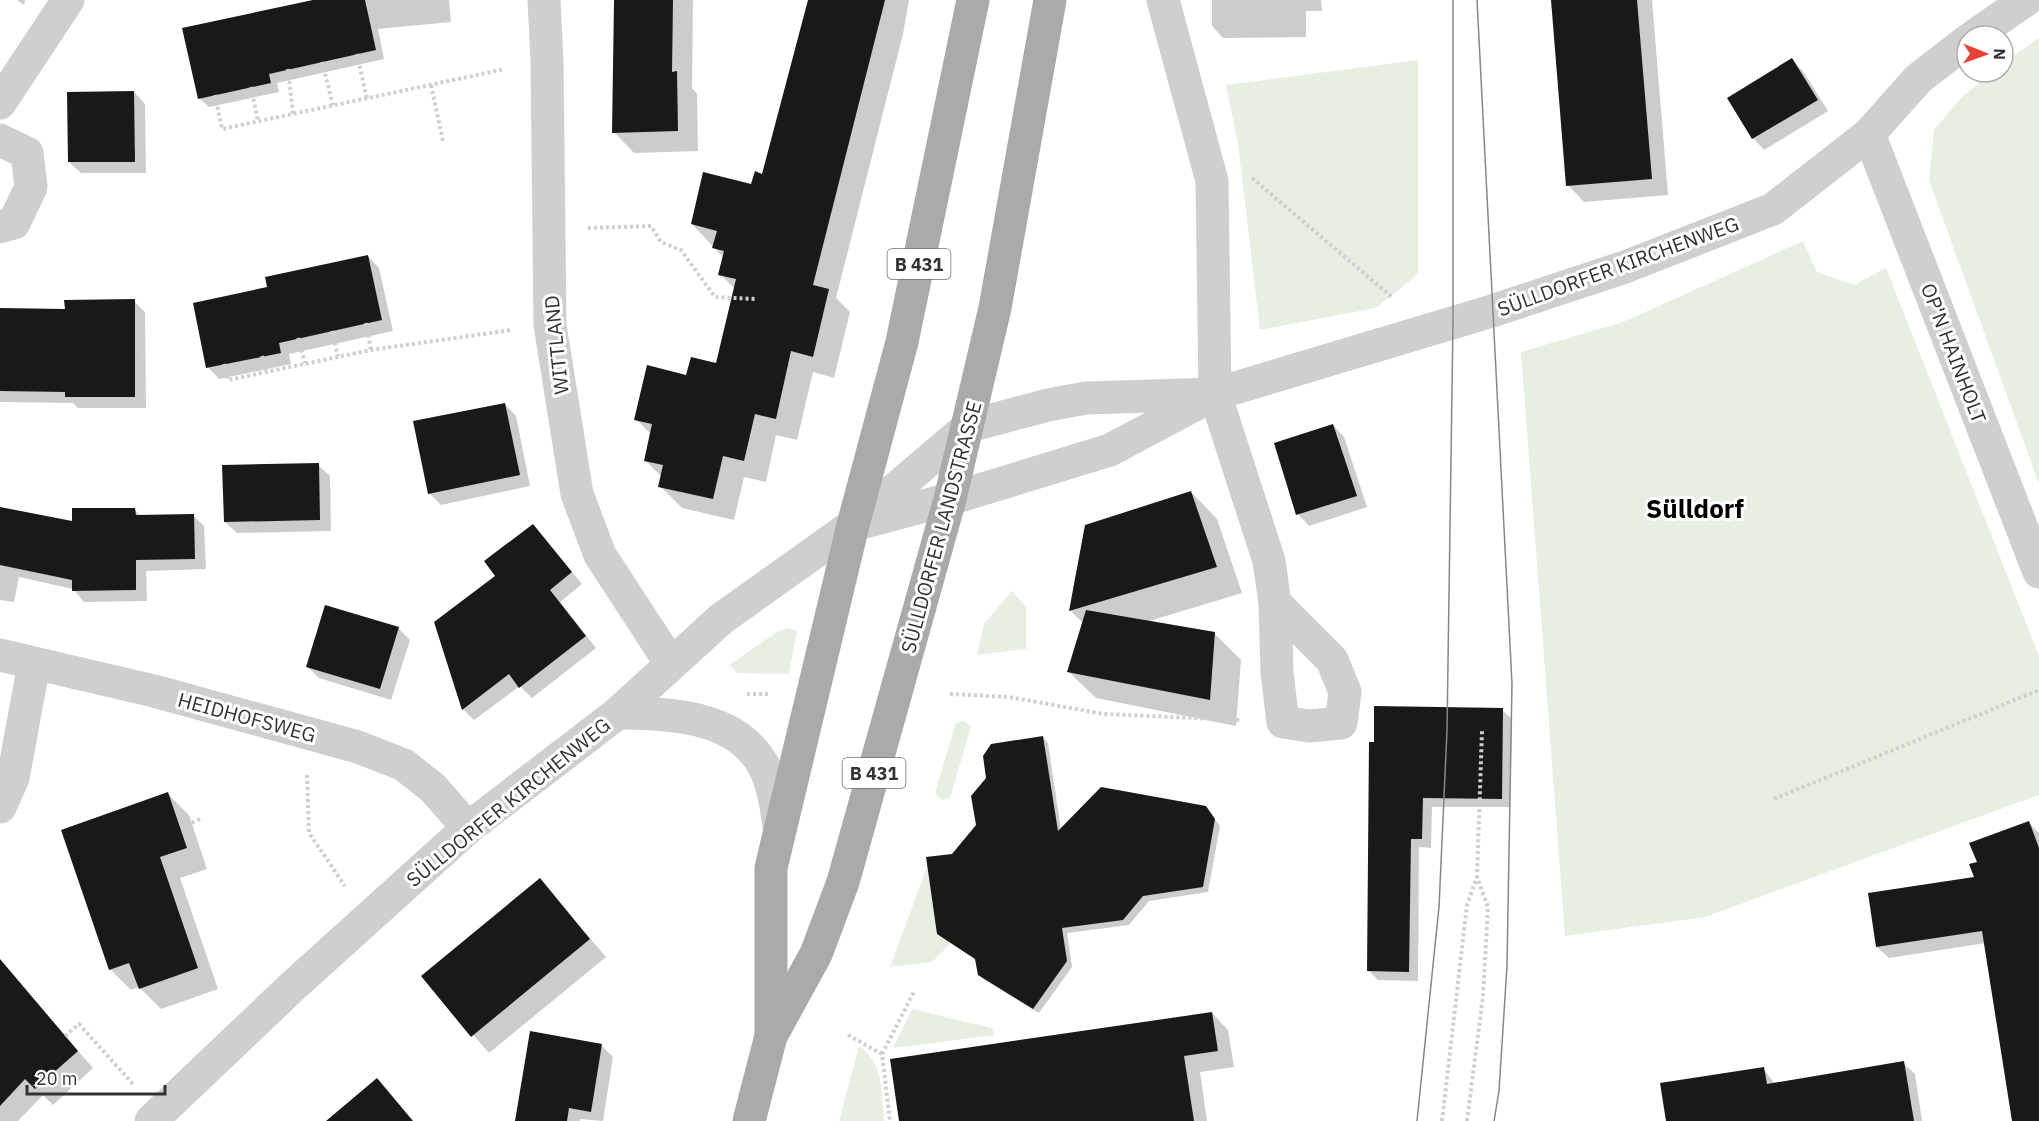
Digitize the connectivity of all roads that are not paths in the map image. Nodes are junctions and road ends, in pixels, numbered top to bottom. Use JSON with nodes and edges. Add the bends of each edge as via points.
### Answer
{"nodes":[{"id":1,"x":68,"y":0,"type":"edge"},
{"id":2,"x":544,"y":0,"type":"edge"},
{"id":3,"x":973,"y":0,"type":"edge"},
{"id":4,"x":1050,"y":0,"type":"edge"},
{"id":5,"x":1163,"y":0,"type":"edge"},
{"id":6,"x":2026,"y":0,"type":"edge"},
{"id":7,"x":1991,"y":24,"type":"edge"},
{"id":8,"x":1955,"y":50,"type":"edge"},
{"id":9,"x":0,"y":104,"type":"edge"},
{"id":10,"x":1869,"y":134,"type":"junction"},
{"id":11,"x":0,"y":140,"type":"edge"},
{"id":12,"x":0,"y":227,"type":"edge"},
{"id":13,"x":1215,"y":394,"type":"junction"},
{"id":14,"x":969,"y":426,"type":"junction"},
{"id":15,"x":950,"y":499,"type":"junction"},
{"id":16,"x":853,"y":525,"type":"junction"},
{"id":17,"x":2039,"y":572,"type":"edge"},
{"id":18,"x":1275,"y":603,"type":"junction"},
{"id":19,"x":0,"y":655,"type":"edge"},
{"id":20,"x":34,"y":664,"type":"junction"},
{"id":21,"x":671,"y":664,"type":"junction"},
{"id":22,"x":618,"y":713,"type":"junction"},
{"id":23,"x":0,"y":807,"type":"edge"},
{"id":24,"x":779,"y":826,"type":"junction"},
{"id":25,"x":468,"y":828,"type":"junction"},
{"id":26,"x":771,"y":1036,"type":"junction"},
{"id":27,"x":156,"y":1117,"type":"edge"},
{"id":28,"x":749,"y":1121,"type":"edge"}],
"edges":[{"from":1,"to":9,"type":"street"},
{"from":2,"to":21,"type":"street","name":"WITTLAND","via":[[550,325],[577,494],[600,555]]},
{"from":3,"to":16,"type":"main road","name":"SÜLLDORFER LANDSTRASSE","number":"B 431","via":[[904,331]]},
{"from":4,"to":14,"type":"main road","name":"SÜLLDORFER LANDSTRASSE","number":"B 431","via":[[995,308]]},
{"from":5,"to":13,"type":"street","via":[[1212,181]]},
{"from":6,"to":7,"type":"street"},
{"from":8,"to":10,"type":"street","name":"SÜLLDORFER KIRCHENWEG","via":[[1918,79]]},
{"from":10,"to":13,"type":"street","name":"SÜLLDORFER KIRCHENWEG","via":[[1773,209],[1625,267]]},
{"from":10,"to":17,"type":"street","name":"OP'N HAINHOLT"},
{"from":11,"to":12,"type":"street","via":[[27,153],[31,188],[14,223]]},
{"from":13,"to":14,"type":"street","name":"SÜLLDORFER KIRCHENWEG","via":[[1086,398]]},
{"from":13,"to":15,"type":"street","name":"SÜLLDORFER KIRCHENWEG","via":[[1110,450]]},
{"from":13,"to":18,"type":"street","via":[[1269,561]]},
{"from":14,"to":15,"type":"main road","name":"SÜLLDORFER LANDSTRASSE","number":"B 431"},
{"from":14,"to":16,"type":"street","name":"SÜLLDORFER KIRCHENWEG"},
{"from":15,"to":16,"type":"street","name":"SÜLLDORFER KIRCHENWEG"},
{"from":15,"to":26,"type":"main road","name":"SÜLLDORFER LANDSTRASSE","number":"B 431","via":[[843,882],[816,954]]},
{"from":16,"to":21,"type":"street","name":"SÜLLDORFER KIRCHENWEG","via":[[721,620]]},
{"from":16,"to":24,"type":"main road","name":"SÜLLDORFER LANDSTRASSE","number":"B 431"},
{"from":18,"to":18,"type":"street","via":[[1283,722],[1309,726],[1341,723],[1345,692],[1332,660]]},
{"from":19,"to":20,"type":"street","name":"HEIDHOFSWEG"},
{"from":20,"to":23,"type":"street","via":[[13,778]]},
{"from":20,"to":25,"type":"street","name":"HEIDHOFSWEG","via":[[154,691],[357,747],[404,765],[433,788]]},
{"from":21,"to":22,"type":"street","name":"SÜLLDORFER KIRCHENWEG"},
{"from":22,"to":24,"type":"street","via":[[686,716],[735,736],[762,763],[774,794]]},
{"from":22,"to":25,"type":"street","name":"SÜLLDORFER KIRCHENWEG"},
{"from":24,"to":26,"type":"main road","name":"SÜLLDORFER LANDSTRASSE","number":"B 431","via":[[771,868]]},
{"from":25,"to":27,"type":"street","name":"SÜLLDORFER KIRCHENWEG"},
{"from":26,"to":28,"type":"main road","name":"SÜLLDORFER LANDSTRASSE","number":"B 431"}]}
